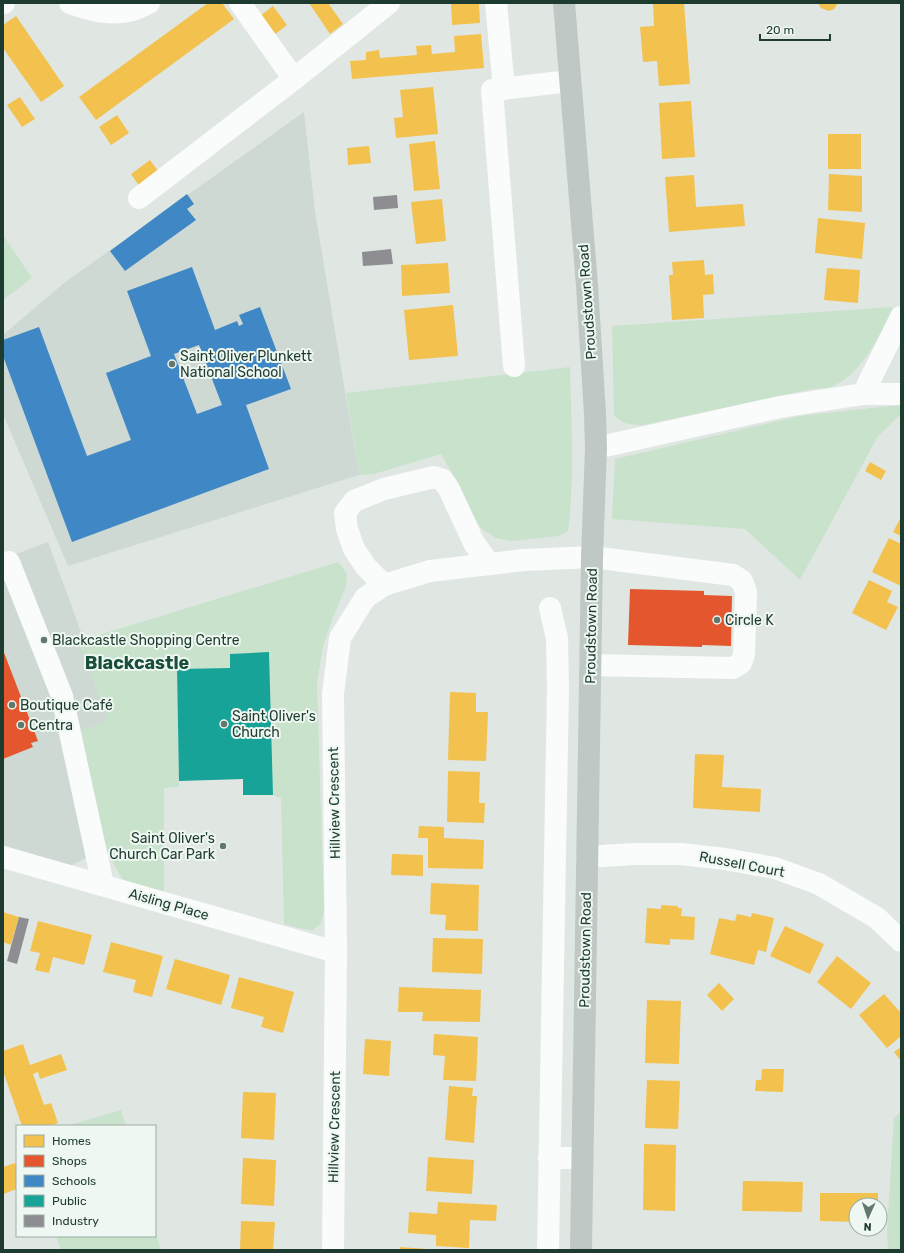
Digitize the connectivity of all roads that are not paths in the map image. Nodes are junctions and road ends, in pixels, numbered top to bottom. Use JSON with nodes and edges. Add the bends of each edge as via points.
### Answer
{"nodes":[{"id":1,"x":70,"y":3,"type":"edge"},
{"id":2,"x":149,"y":3,"type":"edge"},
{"id":3,"x":240,"y":3,"type":"edge"},
{"id":4,"x":389,"y":3,"type":"edge"},
{"id":5,"x":496,"y":3,"type":"edge"},
{"id":6,"x":564,"y":3,"type":"edge"},
{"id":7,"x":294,"y":79,"type":"junction"},
{"id":8,"x":570,"y":82,"type":"junction"},
{"id":9,"x":504,"y":88,"type":"junction"},
{"id":10,"x":139,"y":198,"type":"dead end"},
{"id":11,"x":901,"y":317,"type":"edge"},
{"id":12,"x":514,"y":366,"type":"dead end"},
{"id":13,"x":863,"y":394,"type":"junction"},
{"id":14,"x":901,"y":394,"type":"edge"},
{"id":15,"x":596,"y":448,"type":"junction"},
{"id":16,"x":592,"y":557,"type":"junction"},
{"id":17,"x":9,"y":562,"type":"dead end"},
{"id":18,"x":489,"y":564,"type":"junction"},
{"id":19,"x":384,"y":585,"type":"junction"},
{"id":20,"x":550,"y":608,"type":"dead end"},
{"id":21,"x":590,"y":665,"type":"junction"},
{"id":22,"x":3,"y":857,"type":"edge"},
{"id":23,"x":587,"y":857,"type":"junction"},
{"id":24,"x":103,"y":885,"type":"junction"},
{"id":25,"x":901,"y":940,"type":"edge"},
{"id":26,"x":336,"y":952,"type":"junction"},
{"id":27,"x":549,"y":1158,"type":"junction"},
{"id":28,"x":582,"y":1158,"type":"junction"},
{"id":29,"x":333,"y":1250,"type":"edge"},
{"id":30,"x":548,"y":1250,"type":"edge"},
{"id":31,"x":581,"y":1250,"type":"edge"}],
"edges":[{"from":1,"to":2,"type":"street","via":[[84,9],[107,13],[129,11]]},
{"from":3,"to":7,"type":"street"},
{"from":4,"to":7,"type":"street"},
{"from":5,"to":9,"type":"street"},
{"from":6,"to":8,"type":"main road","name":"Proudstown Road"},
{"from":7,"to":10,"type":"street"},
{"from":8,"to":9,"type":"street"},
{"from":8,"to":15,"type":"main road","name":"Proudstown Road","via":[[587,285]]},
{"from":9,"to":12,"type":"street","via":[[492,90]]},
{"from":11,"to":13,"type":"street"},
{"from":13,"to":14,"type":"street"},
{"from":13,"to":15,"type":"street","via":[[780,407]]},
{"from":15,"to":16,"type":"main road","name":"Proudstown Road"},
{"from":16,"to":18,"type":"street","name":"Hillview Crescent"},
{"from":16,"to":21,"type":"main road","name":"Proudstown Road"},
{"from":16,"to":21,"type":"street","name":"Hillview Crescent","via":[[734,575],[742,581],[746,592],[744,654],[741,663],[733,668]]},
{"from":17,"to":24,"type":"street","via":[[62,696]]},
{"from":18,"to":19,"type":"street","name":"Hillview Crescent","via":[[430,571]]},
{"from":18,"to":19,"type":"street","via":[[474,543],[449,488],[443,480],[434,477],[384,489],[354,501],[346,513],[347,529],[354,549],[366,567]]},
{"from":19,"to":26,"type":"street","name":"Hillview Crescent","via":[[365,598],[340,638],[333,694]]},
{"from":20,"to":27,"type":"street","via":[[557,638],[558,688]]},
{"from":21,"to":23,"type":"main road","name":"Proudstown Road"},
{"from":22,"to":24,"type":"street","name":"Aisling Place"},
{"from":23,"to":25,"type":"street","name":"Russell Court","via":[[682,854],[775,868],[819,884],[877,918]]},
{"from":23,"to":28,"type":"main road","name":"Proudstown Road"},
{"from":24,"to":26,"type":"street","name":"Aisling Place"},
{"from":26,"to":29,"type":"street","name":"Hillview Crescent"},
{"from":27,"to":28,"type":"street"},
{"from":27,"to":30,"type":"street"},
{"from":28,"to":31,"type":"main road","name":"Proudstown Road"}]}
